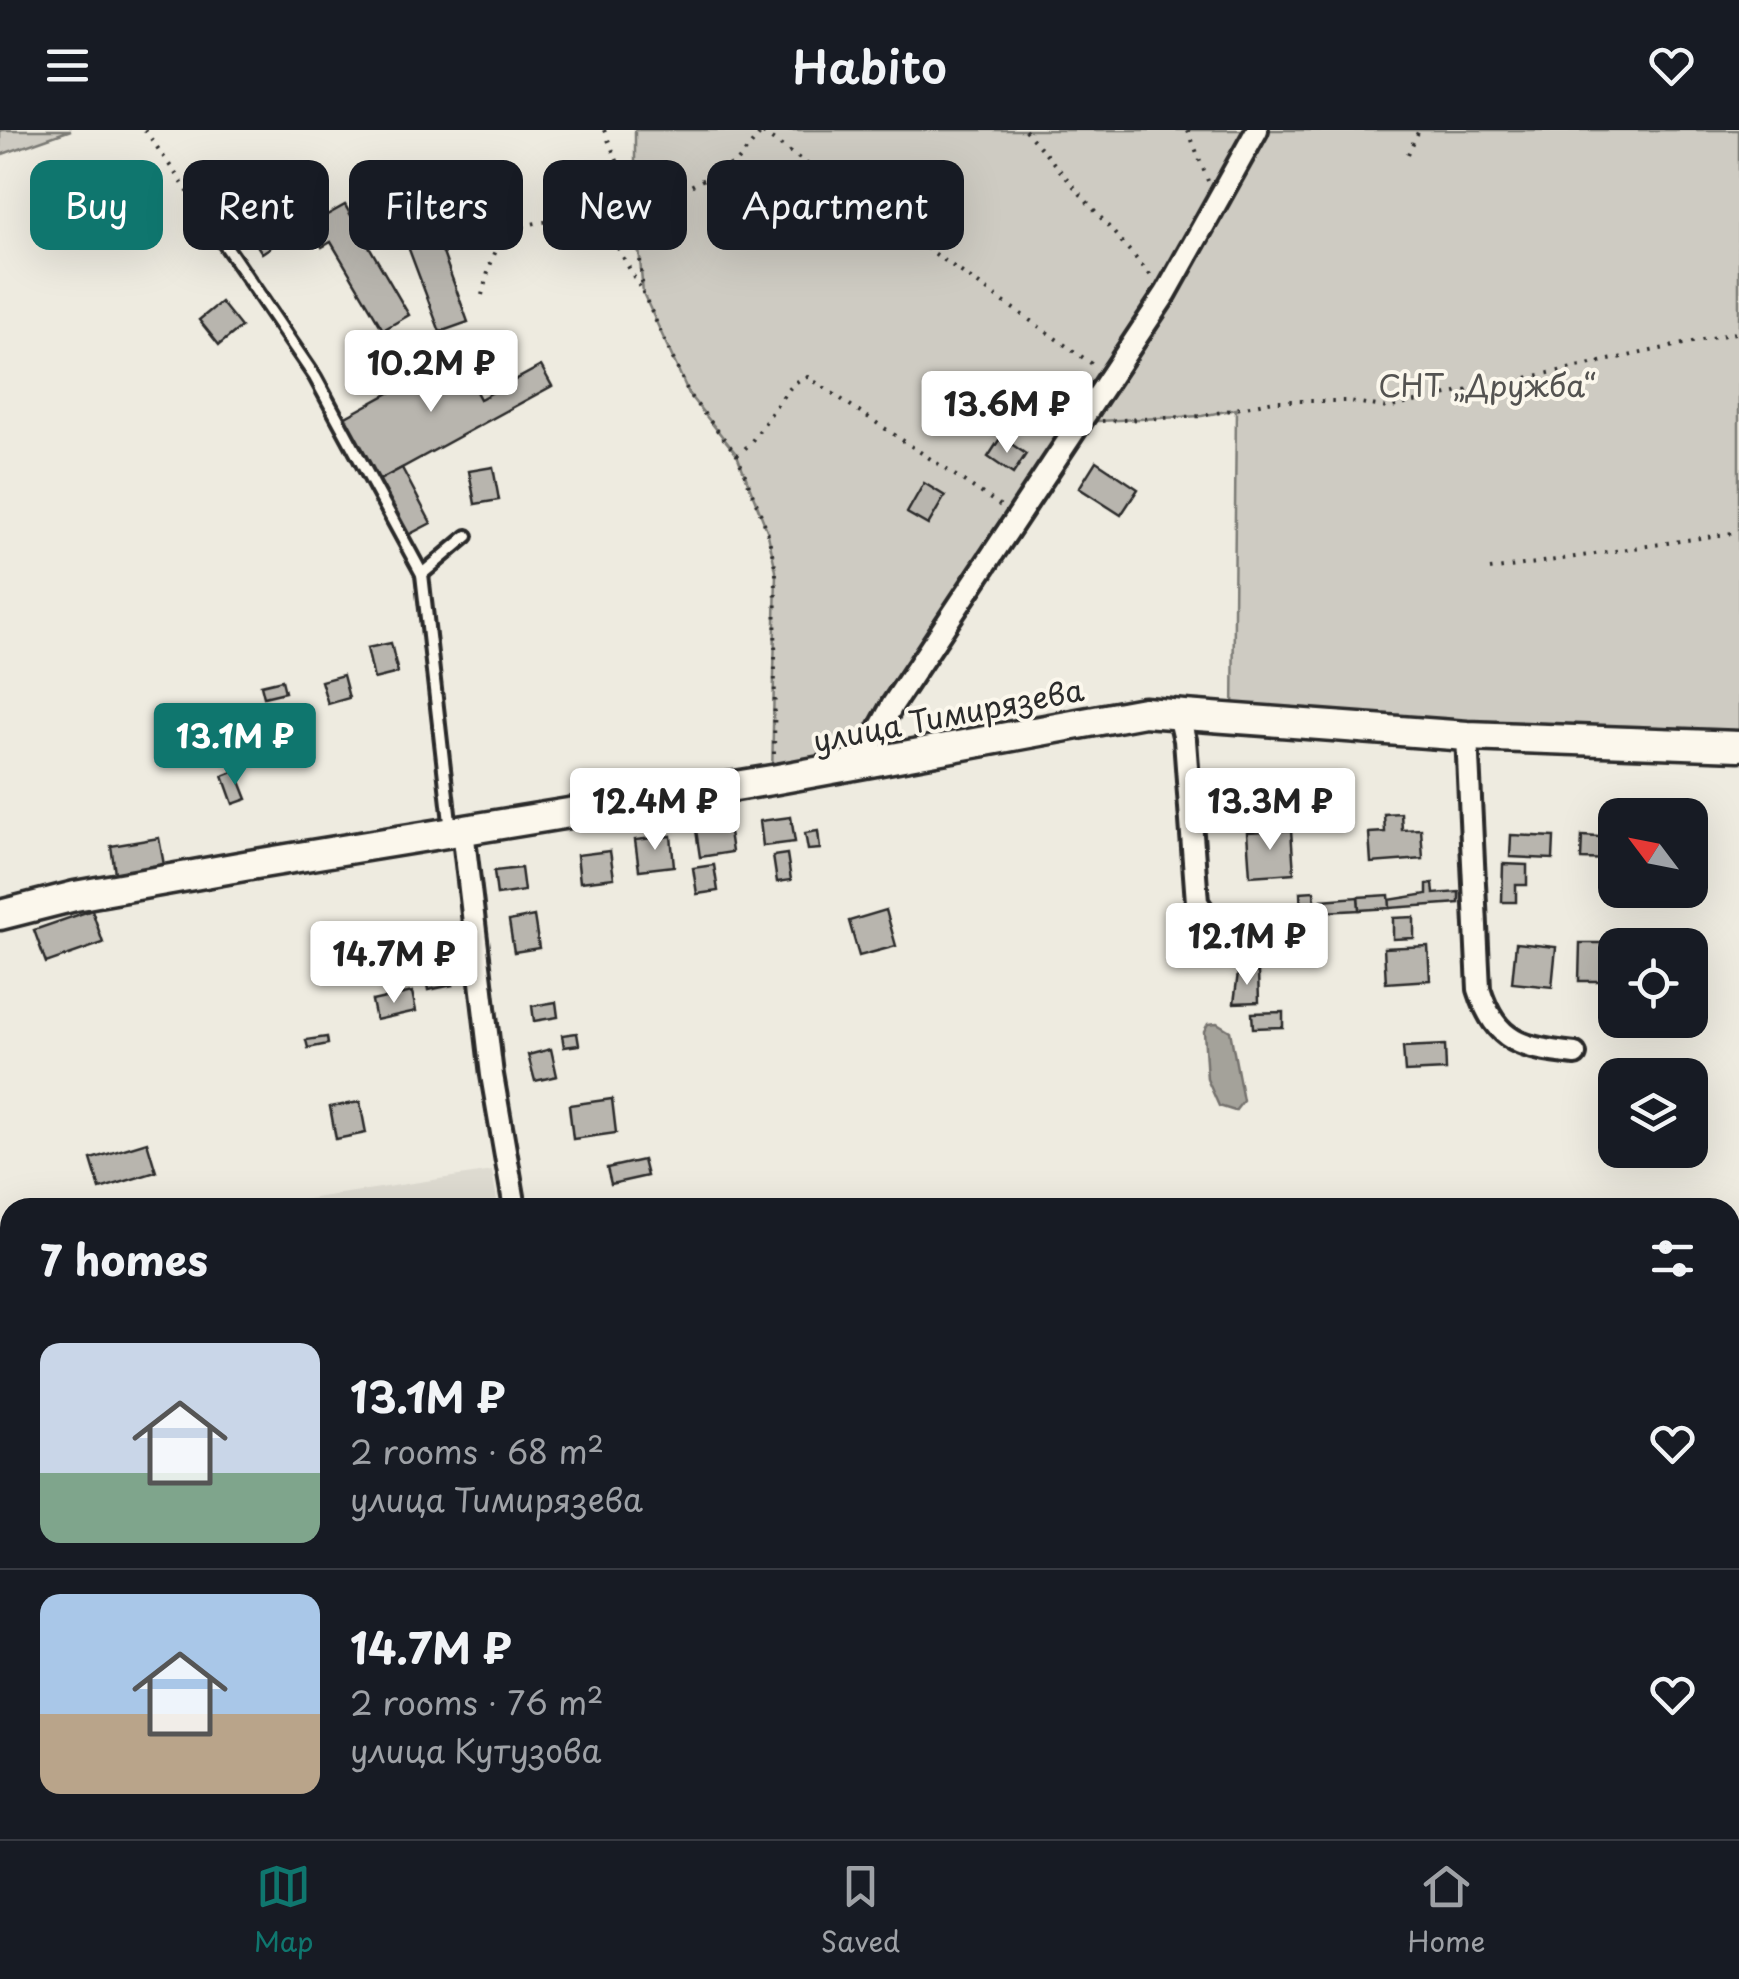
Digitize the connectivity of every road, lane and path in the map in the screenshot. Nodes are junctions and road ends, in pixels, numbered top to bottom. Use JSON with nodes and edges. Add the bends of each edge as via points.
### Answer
{"nodes":[{"id":1,"x":144,"y":130,"type":"edge"},
{"id":2,"x":604,"y":130,"type":"edge"},
{"id":3,"x":1025,"y":130,"type":"edge"},
{"id":4,"x":1188,"y":130,"type":"edge"},
{"id":5,"x":1257,"y":130,"type":"edge"},
{"id":6,"x":1419,"y":130,"type":"edge"},
{"id":7,"x":763,"y":132,"type":"edge"},
{"id":8,"x":1408,"y":154,"type":"dead end"},
{"id":9,"x":615,"y":160,"type":"edge"},
{"id":10,"x":183,"y":184,"type":"edge"},
{"id":11,"x":687,"y":190,"type":"edge"},
{"id":12,"x":1217,"y":204,"type":"junction"},
{"id":13,"x":229,"y":250,"type":"edge"},
{"id":14,"x":639,"y":250,"type":"edge"},
{"id":15,"x":643,"y":292,"type":"junction"},
{"id":16,"x":1166,"y":293,"type":"junction"},
{"id":17,"x":482,"y":295,"type":"dead end"},
{"id":18,"x":1739,"y":332,"type":"edge"},
{"id":19,"x":1108,"y":376,"type":"junction"},
{"id":20,"x":1078,"y":422,"type":"junction"},
{"id":21,"x":737,"y":455,"type":"junction"},
{"id":22,"x":1017,"y":517,"type":"junction"},
{"id":23,"x":1739,"y":532,"type":"edge"},
{"id":24,"x":467,"y":536,"type":"dead end"},
{"id":25,"x":1490,"y":570,"type":"dead end"},
{"id":26,"x":422,"y":574,"type":"junction"},
{"id":27,"x":1178,"y":715,"type":"junction"},
{"id":28,"x":1467,"y":736,"type":"junction"},
{"id":29,"x":1739,"y":746,"type":"edge"},
{"id":30,"x":860,"y":765,"type":"junction"},
{"id":31,"x":772,"y":780,"type":"junction"},
{"id":32,"x":457,"y":832,"type":"junction"},
{"id":33,"x":0,"y":915,"type":"edge"},
{"id":34,"x":1247,"y":943,"type":"dead end"},
{"id":35,"x":1575,"y":1054,"type":"dead end"},
{"id":36,"x":512,"y":1198,"type":"edge"}],
"edges":[{"from":1,"to":10,"type":"path"},
{"from":2,"to":9,"type":"path"},
{"from":3,"to":16,"type":"path"},
{"from":4,"to":12,"type":"path"},
{"from":5,"to":12,"type":"street"},
{"from":6,"to":8,"type":"path"},
{"from":7,"to":11,"type":"path","via":[[738,160]]},
{"from":7,"to":19,"type":"path"},
{"from":12,"to":16,"type":"street"},
{"from":13,"to":26,"type":"lane","via":[[315,377]]},
{"from":14,"to":15,"type":"path"},
{"from":15,"to":17,"type":"path","via":[[607,233],[560,222],[506,236]]},
{"from":15,"to":21,"type":"path","via":[[690,396]]},
{"from":16,"to":19,"type":"street"},
{"from":18,"to":20,"type":"path","via":[[1387,408],[1274,401],[1202,416]]},
{"from":19,"to":20,"type":"street"},
{"from":20,"to":22,"type":"street"},
{"from":21,"to":22,"type":"path","via":[[753,445],[793,383],[808,377]]},
{"from":21,"to":31,"type":"path","via":[[776,570]]},
{"from":22,"to":30,"type":"street","via":[[892,704]]},
{"from":23,"to":25,"type":"path"},
{"from":24,"to":26,"type":"lane"},
{"from":26,"to":32,"type":"lane"},
{"from":27,"to":28,"type":"main road","name":"улица Тимирязева"},
{"from":27,"to":30,"type":"main road","name":"улица Тимирязева","via":[[1144,712],[1076,722]]},
{"from":27,"to":34,"type":"street","via":[[1198,902],[1209,920]]},
{"from":28,"to":29,"type":"main road","name":"улица Тимирязева"},
{"from":28,"to":35,"type":"street","via":[[1479,990],[1486,1014],[1505,1036],[1530,1048]]},
{"from":30,"to":31,"type":"main road","name":"улица Тимирязева"},
{"from":31,"to":32,"type":"main road","name":"улица Тимирязева"},
{"from":32,"to":33,"type":"main road","name":"улица Тимирязева","via":[[75,896]]},
{"from":32,"to":36,"type":"street"}]}
